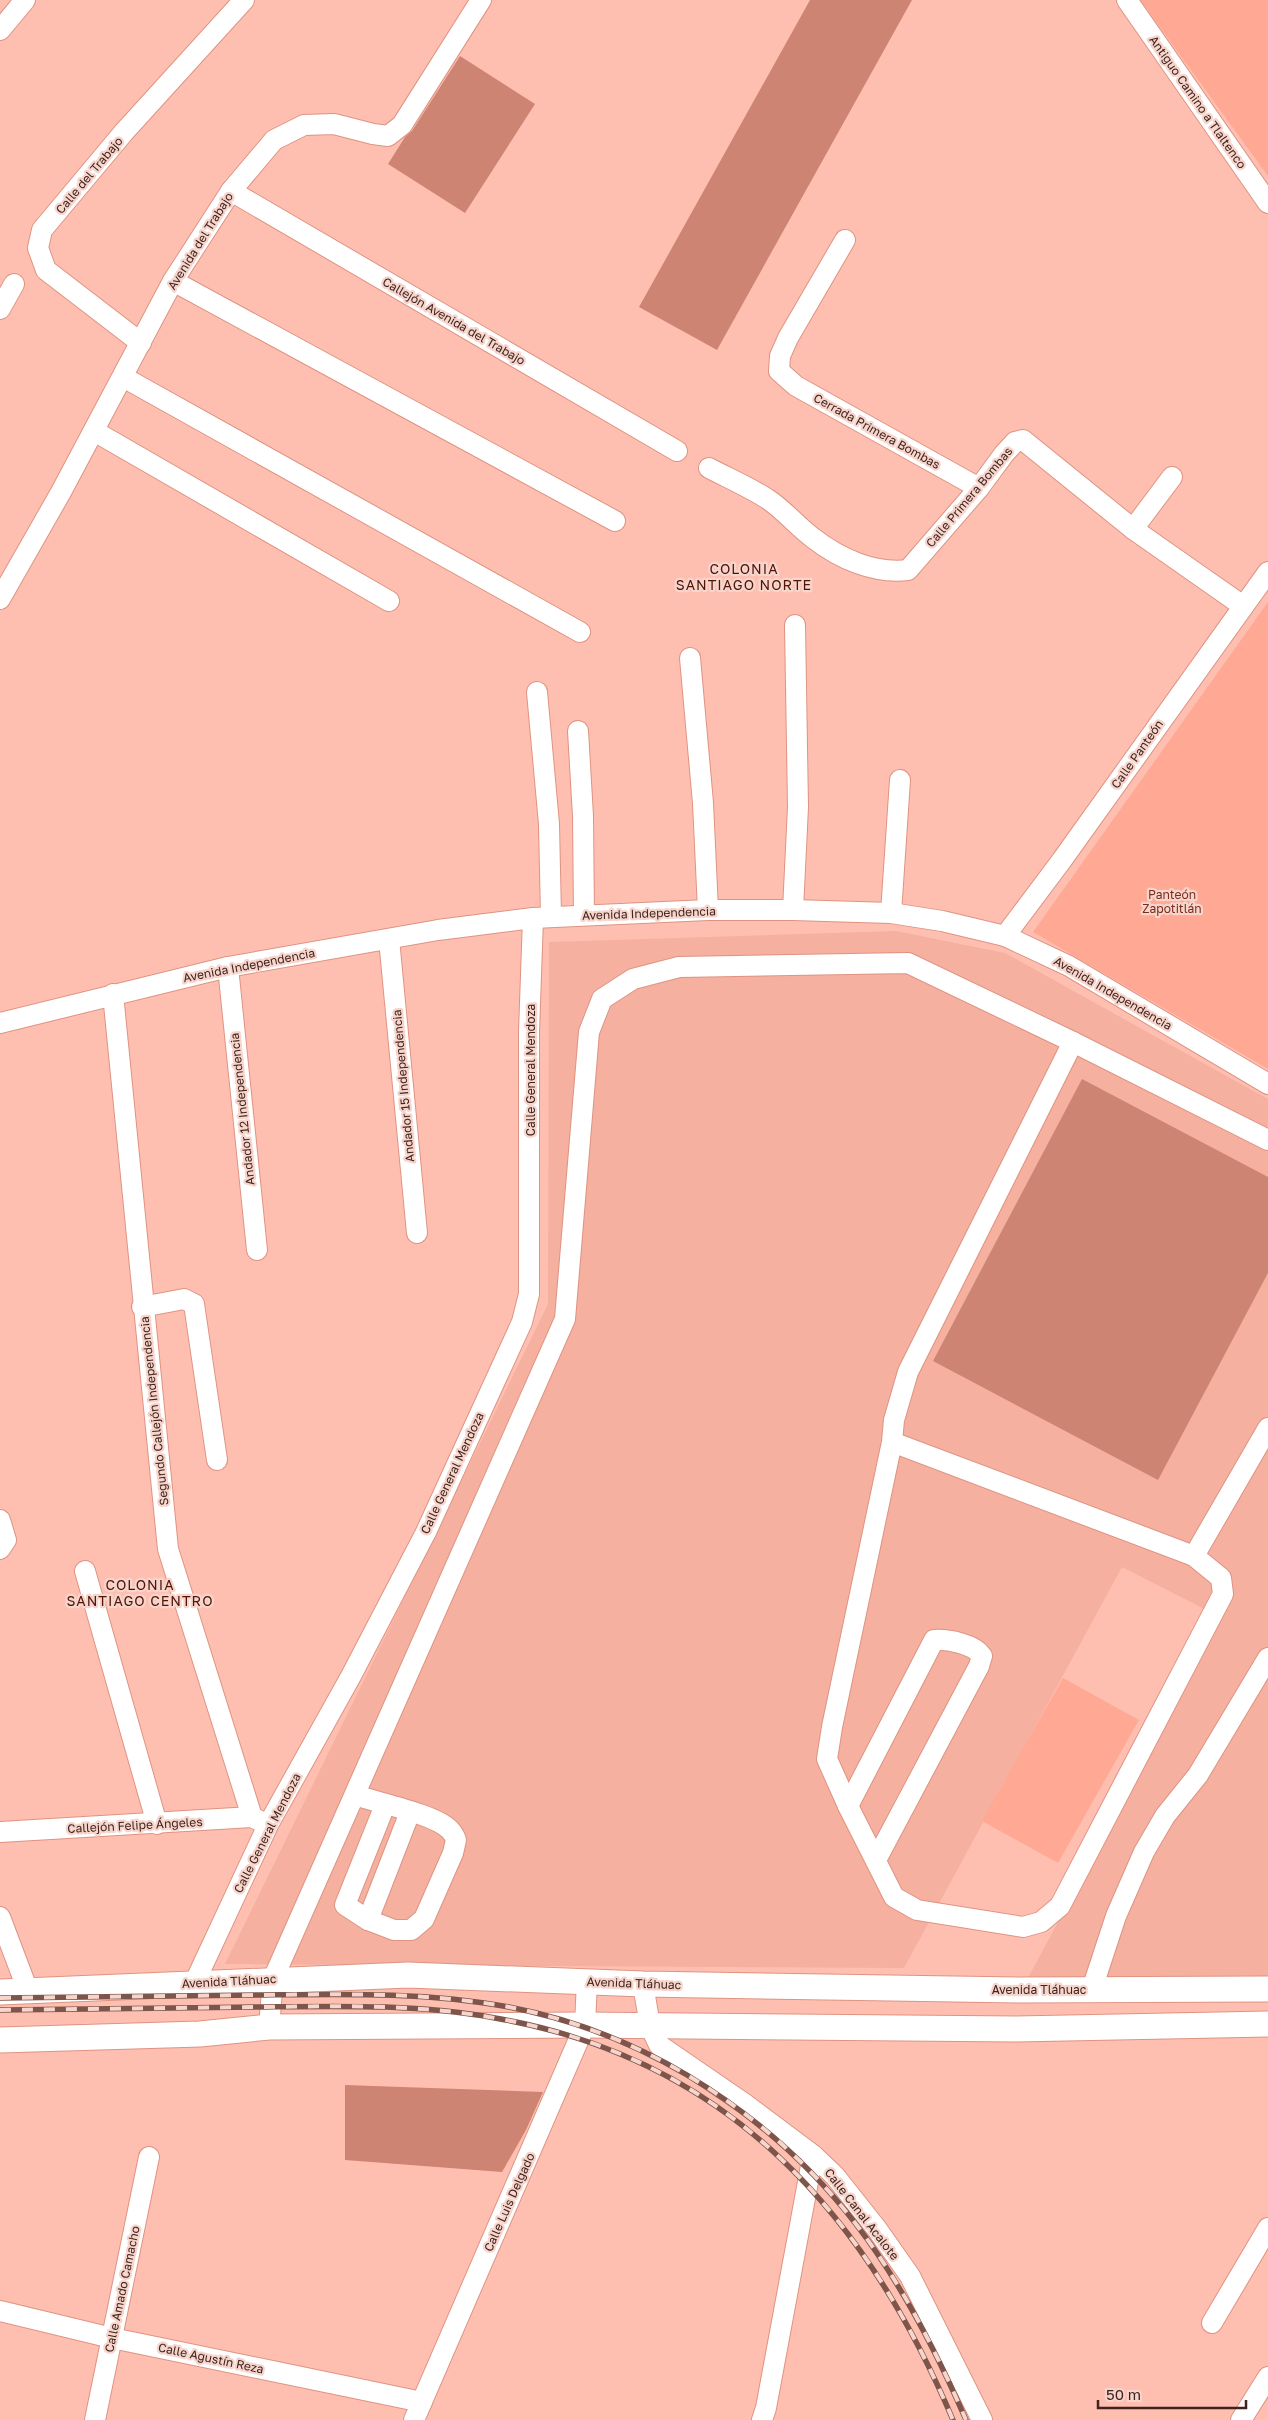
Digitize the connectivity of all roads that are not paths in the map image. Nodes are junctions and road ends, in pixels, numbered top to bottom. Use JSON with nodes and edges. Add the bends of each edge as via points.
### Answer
{"nodes":[{"id":1,"x":25,"y":0,"type":"edge"},
{"id":2,"x":244,"y":0,"type":"edge"},
{"id":3,"x":481,"y":0,"type":"edge"},
{"id":4,"x":1128,"y":0,"type":"edge"},
{"id":5,"x":0,"y":30,"type":"edge"},
{"id":6,"x":231,"y":191,"type":"junction"},
{"id":7,"x":1268,"y":204,"type":"edge"},
{"id":8,"x":846,"y":240,"type":"dead end"},
{"id":9,"x":173,"y":281,"type":"junction"},
{"id":10,"x":14,"y":284,"type":"dead end"},
{"id":11,"x":0,"y":309,"type":"edge"},
{"id":12,"x":141,"y":343,"type":"junction"},
{"id":13,"x":123,"y":377,"type":"junction"},
{"id":14,"x":94,"y":431,"type":"junction"},
{"id":15,"x":677,"y":451,"type":"dead end"},
{"id":16,"x":709,"y":468,"type":"dead end"},
{"id":17,"x":1172,"y":477,"type":"dead end"},
{"id":18,"x":979,"y":488,"type":"junction"},
{"id":19,"x":615,"y":521,"type":"dead end"},
{"id":20,"x":1133,"y":529,"type":"junction"},
{"id":21,"x":7,"y":569,"type":"edge"},
{"id":22,"x":1268,"y":572,"type":"edge"},
{"id":23,"x":0,"y":600,"type":"edge"},
{"id":24,"x":389,"y":601,"type":"dead end"},
{"id":25,"x":1243,"y":606,"type":"junction"},
{"id":26,"x":795,"y":625,"type":"dead end"},
{"id":27,"x":580,"y":632,"type":"dead end"},
{"id":28,"x":690,"y":658,"type":"dead end"},
{"id":29,"x":537,"y":692,"type":"dead end"},
{"id":30,"x":578,"y":731,"type":"dead end"},
{"id":31,"x":900,"y":780,"type":"dead end"},
{"id":32,"x":708,"y":910,"type":"junction"},
{"id":33,"x":793,"y":910,"type":"junction"},
{"id":34,"x":892,"y":913,"type":"junction"},
{"id":35,"x":584,"y":915,"type":"junction"},
{"id":36,"x":542,"y":917,"type":"junction"},
{"id":37,"x":1005,"y":936,"type":"junction"},
{"id":38,"x":389,"y":939,"type":"junction"},
{"id":39,"x":228,"y":967,"type":"junction"},
{"id":40,"x":113,"y":994,"type":"junction"},
{"id":41,"x":0,"y":1023,"type":"edge"},
{"id":42,"x":1072,"y":1042,"type":"junction"},
{"id":43,"x":1268,"y":1084,"type":"edge"},
{"id":44,"x":1268,"y":1140,"type":"edge"},
{"id":45,"x":417,"y":1233,"type":"dead end"},
{"id":46,"x":257,"y":1250,"type":"dead end"},
{"id":47,"x":142,"y":1307,"type":"junction"},
{"id":48,"x":1268,"y":1428,"type":"edge"},
{"id":49,"x":892,"y":1442,"type":"junction"},
{"id":50,"x":216,"y":1460,"type":"dead end"},
{"id":51,"x":0,"y":1520,"type":"edge"},
{"id":52,"x":0,"y":1549,"type":"edge"},
{"id":53,"x":1194,"y":1556,"type":"junction"},
{"id":54,"x":85,"y":1571,"type":"dead end"},
{"id":55,"x":1268,"y":1658,"type":"edge"},
{"id":56,"x":355,"y":1795,"type":"junction"},
{"id":57,"x":385,"y":1805,"type":"junction"},
{"id":58,"x":848,"y":1806,"type":"junction"},
{"id":59,"x":410,"y":1812,"type":"junction"},
{"id":60,"x":260,"y":1821,"type":"junction"},
{"id":61,"x":157,"y":1824,"type":"junction"},
{"id":62,"x":0,"y":1832,"type":"edge"},
{"id":63,"x":876,"y":1860,"type":"junction"},
{"id":64,"x":0,"y":1917,"type":"edge"},
{"id":65,"x":368,"y":1920,"type":"junction"},
{"id":66,"x":273,"y":1979,"type":"junction"},
{"id":67,"x":587,"y":1981,"type":"junction"},
{"id":68,"x":194,"y":1984,"type":"junction"},
{"id":69,"x":643,"y":1984,"type":"junction"},
{"id":70,"x":1092,"y":1989,"type":"junction"},
{"id":71,"x":1018,"y":1990,"type":"junction"},
{"id":72,"x":1268,"y":1990,"type":"edge"},
{"id":73,"x":28,"y":1991,"type":"junction"},
{"id":74,"x":0,"y":1992,"type":"edge"},
{"id":75,"x":1268,"y":2024,"type":"edge"},
{"id":76,"x":585,"y":2025,"type":"junction"},
{"id":77,"x":650,"y":2026,"type":"junction"},
{"id":78,"x":269,"y":2027,"type":"junction"},
{"id":79,"x":1016,"y":2029,"type":"junction"},
{"id":80,"x":0,"y":2040,"type":"edge"},
{"id":81,"x":813,"y":2155,"type":"junction"},
{"id":82,"x":149,"y":2158,"type":"dead end"},
{"id":83,"x":1268,"y":2228,"type":"edge"},
{"id":84,"x":0,"y":2311,"type":"edge"},
{"id":85,"x":1212,"y":2323,"type":"dead end"},
{"id":86,"x":112,"y":2338,"type":"junction"},
{"id":87,"x":1268,"y":2377,"type":"edge"},
{"id":88,"x":418,"y":2411,"type":"edge"},
{"id":89,"x":95,"y":2420,"type":"edge"},
{"id":90,"x":762,"y":2420,"type":"edge"},
{"id":91,"x":982,"y":2420,"type":"edge"},
{"id":92,"x":1241,"y":2420,"type":"edge"}],
"edges":[{"from":1,"to":5,"type":"street"},
{"from":2,"to":12,"type":"street","name":"Calle del Trabajo","via":[[124,132],[42,230],[38,248],[46,270]]},
{"from":3,"to":6,"type":"street","name":"Avenida del Trabajo","via":[[402,125],[388,136],[334,124],[304,125],[274,140]]},
{"from":4,"to":7,"type":"street","name":"Antiguo Camino a Tlaltenco"},
{"from":6,"to":9,"type":"street","name":"Avenida del Trabajo"},
{"from":6,"to":15,"type":"street","name":"Callejón Avenida del Trabajo"},
{"from":8,"to":18,"type":"street","name":"Cerrada Primera Bombas","via":[[788,338],[780,356],[780,371],[796,386]]},
{"from":9,"to":12,"type":"street","name":"Avenida del Trabajo"},
{"from":9,"to":19,"type":"street"},
{"from":10,"to":11,"type":"street"},
{"from":12,"to":13,"type":"street","name":"Avenida del Trabajo"},
{"from":13,"to":14,"type":"street","name":"Avenida del Trabajo"},
{"from":13,"to":27,"type":"street"},
{"from":14,"to":21,"type":"street","name":"Avenida del Trabajo"},
{"from":14,"to":24,"type":"street"},
{"from":16,"to":18,"type":"street","name":"Calle Primera Bombas","via":[[769,500],[813,539],[845,558],[874,570],[890,572],[908,570]]},
{"from":17,"to":20,"type":"street"},
{"from":18,"to":20,"type":"street","name":"Calle Primera Bombas","via":[[1004,454],[1015,442],[1022,440]]},
{"from":20,"to":25,"type":"street","name":"Calle Primera Bombas"},
{"from":21,"to":23,"type":"street","name":"Avenida del Trabajo"},
{"from":22,"to":25,"type":"street","name":"Calle Panteón"},
{"from":25,"to":37,"type":"street","name":"Calle Panteón"},
{"from":26,"to":33,"type":"street","via":[[798,807]]},
{"from":28,"to":32,"type":"street","via":[[703,803]]},
{"from":29,"to":36,"type":"street","name":"Calle General Mendoza","via":[[549,824]]},
{"from":30,"to":35,"type":"street"},
{"from":31,"to":34,"type":"street"},
{"from":32,"to":33,"type":"street","name":"Avenida Independencia"},
{"from":32,"to":35,"type":"street","name":"Avenida Independencia"},
{"from":33,"to":34,"type":"street","name":"Avenida Independencia"},
{"from":34,"to":37,"type":"street","name":"Avenida Independencia"},
{"from":35,"to":36,"type":"street","name":"Avenida Independencia"},
{"from":36,"to":38,"type":"street","name":"Avenida Independencia"},
{"from":36,"to":60,"type":"street","name":"Calle General Mendoza","via":[[529,1032],[529,1294],[522,1322],[426,1532],[351,1676]]},
{"from":37,"to":43,"type":"street","name":"Avenida Independencia","via":[[1068,966]]},
{"from":38,"to":39,"type":"street","name":"Avenida Independencia"},
{"from":38,"to":45,"type":"street","name":"Andador 15 Independencia"},
{"from":39,"to":40,"type":"street","name":"Avenida Independencia"},
{"from":39,"to":46,"type":"street","name":"Andador 12 Independencia"},
{"from":40,"to":41,"type":"street","name":"Avenida Independencia"},
{"from":40,"to":47,"type":"street","name":"Segundo Callejón Independencia"},
{"from":42,"to":44,"type":"street"},
{"from":42,"to":49,"type":"street","via":[[908,1372],[894,1420]]},
{"from":42,"to":56,"type":"street","via":[[908,963],[679,967],[633,978],[602,999],[589,1032],[565,1319]]},
{"from":47,"to":50,"type":"street","via":[[184,1299],[194,1304]]},
{"from":47,"to":60,"type":"street","name":"Segundo Callejón Independencia","via":[[155,1403],[168,1549]]},
{"from":48,"to":53,"type":"street"},
{"from":49,"to":53,"type":"street"},
{"from":49,"to":58,"type":"street","via":[[827,1760]]},
{"from":51,"to":52,"type":"street","via":[[6,1540]]},
{"from":53,"to":63,"type":"street","via":[[1221,1578],[1223,1594],[1060,1906],[1041,1922],[1023,1927],[917,1910],[894,1897]]},
{"from":54,"to":61,"type":"street"},
{"from":55,"to":70,"type":"street","via":[[1198,1775],[1165,1816],[1144,1852],[1116,1916]]},
{"from":56,"to":57,"type":"street"},
{"from":56,"to":66,"type":"street"},
{"from":57,"to":59,"type":"street"},
{"from":57,"to":65,"type":"street","via":[[345,1905]]},
{"from":58,"to":63,"type":"street"},
{"from":58,"to":63,"type":"street","via":[[934,1640],[944,1639],[978,1651],[982,1656],[979,1666]]},
{"from":59,"to":65,"type":"street"},
{"from":59,"to":65,"type":"street","via":[[450,1830],[456,1840],[453,1853],[424,1919],[411,1930],[394,1930]]},
{"from":60,"to":61,"type":"street","name":"Callejón Felipe Ángeles"},
{"from":60,"to":68,"type":"street","name":"Calle General Mendoza"},
{"from":61,"to":62,"type":"street","name":"Callejón Felipe Ángeles"},
{"from":64,"to":73,"type":"street"},
{"from":66,"to":67,"type":"main road","name":"Avenida Tláhuac","via":[[408,1975]]},
{"from":66,"to":68,"type":"main road","name":"Avenida Tláhuac"},
{"from":66,"to":78,"type":"street"},
{"from":67,"to":69,"type":"main road","name":"Avenida Tláhuac"},
{"from":67,"to":76,"type":"street","name":"Calle Luis Delgado"},
{"from":68,"to":73,"type":"main road","name":"Avenida Tláhuac"},
{"from":69,"to":71,"type":"main road","name":"Avenida Tláhuac"},
{"from":69,"to":77,"type":"street","name":"Calle Canal Acalote"},
{"from":70,"to":71,"type":"main road","name":"Avenida Tláhuac"},
{"from":70,"to":72,"type":"main road","name":"Avenida Tláhuac"},
{"from":71,"to":79,"type":"main road"},
{"from":73,"to":74,"type":"main road","name":"Avenida Tláhuac"},
{"from":75,"to":79,"type":"main road"},
{"from":76,"to":77,"type":"main road"},
{"from":76,"to":78,"type":"main road"},
{"from":76,"to":88,"type":"street","name":"Calle Luis Delgado"},
{"from":77,"to":79,"type":"main road"},
{"from":77,"to":81,"type":"street","name":"Calle Canal Acalote","via":[[659,2045],[746,2104]]},
{"from":78,"to":80,"type":"main road","via":[[200,2034]]},
{"from":81,"to":90,"type":"street"},
{"from":81,"to":91,"type":"street","name":"Calle Canal Acalote","via":[[835,2176],[910,2276]]},
{"from":82,"to":86,"type":"street","name":"Calle Amado Camacho"},
{"from":83,"to":85,"type":"street"},
{"from":84,"to":86,"type":"street","name":"Calle Agustín Reza"},
{"from":86,"to":88,"type":"street","name":"Calle Agustín Reza"},
{"from":86,"to":89,"type":"street","name":"Calle Amado Camacho"},
{"from":87,"to":92,"type":"street"}]}
